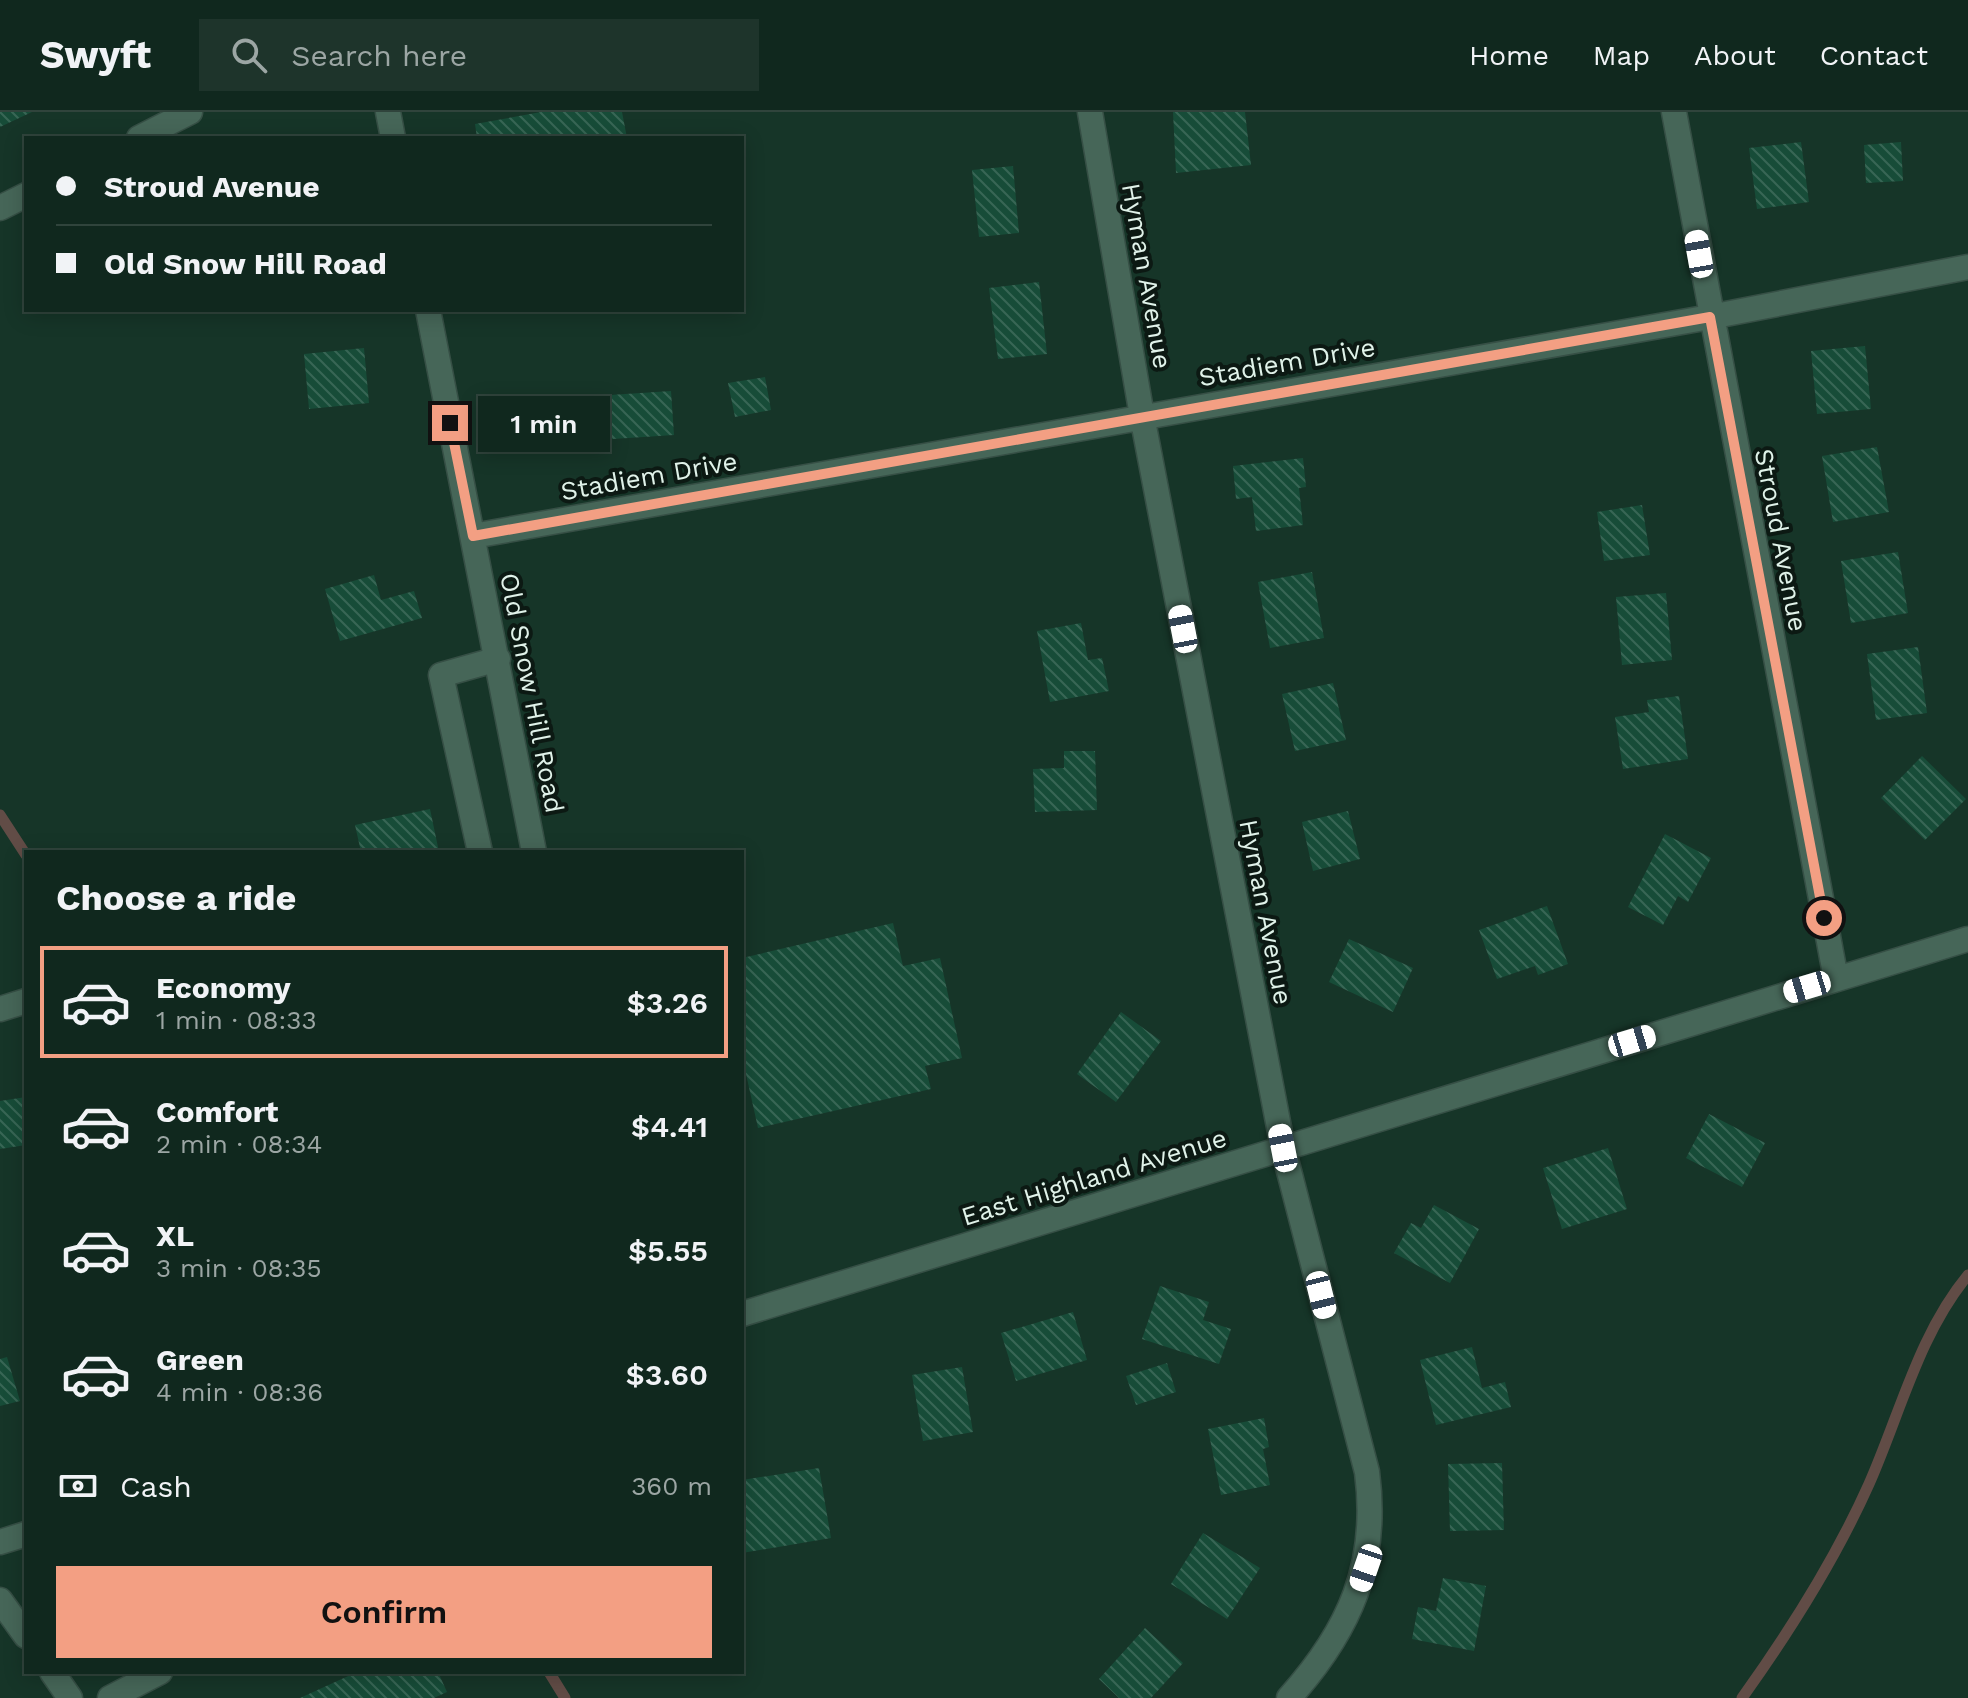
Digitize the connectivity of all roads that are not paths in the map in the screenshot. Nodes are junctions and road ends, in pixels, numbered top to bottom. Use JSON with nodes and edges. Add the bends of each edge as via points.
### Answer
{"nodes":[{"id":1,"x":190,"y":112,"type":"edge"},
{"id":2,"x":388,"y":112,"type":"edge"},
{"id":3,"x":1090,"y":112,"type":"edge"},
{"id":4,"x":1674,"y":112,"type":"edge"},
{"id":5,"x":143,"y":136,"type":"edge"},
{"id":6,"x":393,"y":136,"type":"edge"},
{"id":7,"x":24,"y":196,"type":"edge"},
{"id":8,"x":0,"y":208,"type":"edge"},
{"id":9,"x":1968,"y":267,"type":"edge"},
{"id":10,"x":428,"y":312,"type":"edge"},
{"id":11,"x":1710,"y":317,"type":"junction"},
{"id":12,"x":1142,"y":416,"type":"junction"},
{"id":13,"x":473,"y":536,"type":"junction"},
{"id":14,"x":498,"y":659,"type":"junction"},
{"id":15,"x":480,"y":850,"type":"edge"},
{"id":16,"x":534,"y":850,"type":"edge"},
{"id":17,"x":1968,"y":939,"type":"edge"},
{"id":18,"x":1836,"y":979,"type":"junction"},
{"id":19,"x":24,"y":1002,"type":"edge"},
{"id":20,"x":0,"y":1009,"type":"edge"},
{"id":21,"x":1283,"y":1148,"type":"junction"},
{"id":22,"x":744,"y":1313,"type":"edge"},
{"id":23,"x":24,"y":1535,"type":"edge"},
{"id":24,"x":0,"y":1542,"type":"edge"},
{"id":25,"x":0,"y":1600,"type":"edge"},
{"id":26,"x":24,"y":1633,"type":"edge"},
{"id":27,"x":53,"y":1674,"type":"edge"},
{"id":28,"x":156,"y":1674,"type":"edge"},
{"id":29,"x":70,"y":1698,"type":"edge"},
{"id":30,"x":110,"y":1698,"type":"edge"},
{"id":31,"x":1289,"y":1698,"type":"edge"}],
"edges":[{"from":1,"to":5,"type":"street"},
{"from":2,"to":6,"type":"street"},
{"from":3,"to":12,"type":"street","name":"Hyman Avenue"},
{"from":4,"to":11,"type":"street","name":"Stroud Avenue"},
{"from":7,"to":8,"type":"street"},
{"from":9,"to":11,"type":"street","name":"Stadiem Drive"},
{"from":10,"to":13,"type":"street","name":"Old Snow Hill Road"},
{"from":11,"to":12,"type":"street","name":"Stadiem Drive"},
{"from":11,"to":18,"type":"street","name":"Stroud Avenue"},
{"from":12,"to":13,"type":"street","name":"Stadiem Drive"},
{"from":12,"to":21,"type":"street","name":"Hyman Avenue"},
{"from":13,"to":14,"type":"street","name":"Old Snow Hill Road"},
{"from":14,"to":15,"type":"street","via":[[441,675]]},
{"from":14,"to":16,"type":"street","name":"Old Snow Hill Road"},
{"from":17,"to":18,"type":"street","name":"East Highland Avenue"},
{"from":18,"to":21,"type":"street","name":"East Highland Avenue"},
{"from":19,"to":20,"type":"street"},
{"from":21,"to":22,"type":"street","name":"East Highland Avenue"},
{"from":21,"to":31,"type":"street","name":"Hyman Avenue","via":[[1367,1472],[1372,1509],[1366,1568],[1357,1592],[1336,1639]]},
{"from":23,"to":24,"type":"street"},
{"from":25,"to":26,"type":"street"},
{"from":27,"to":29,"type":"street"},
{"from":28,"to":30,"type":"street"}]}
